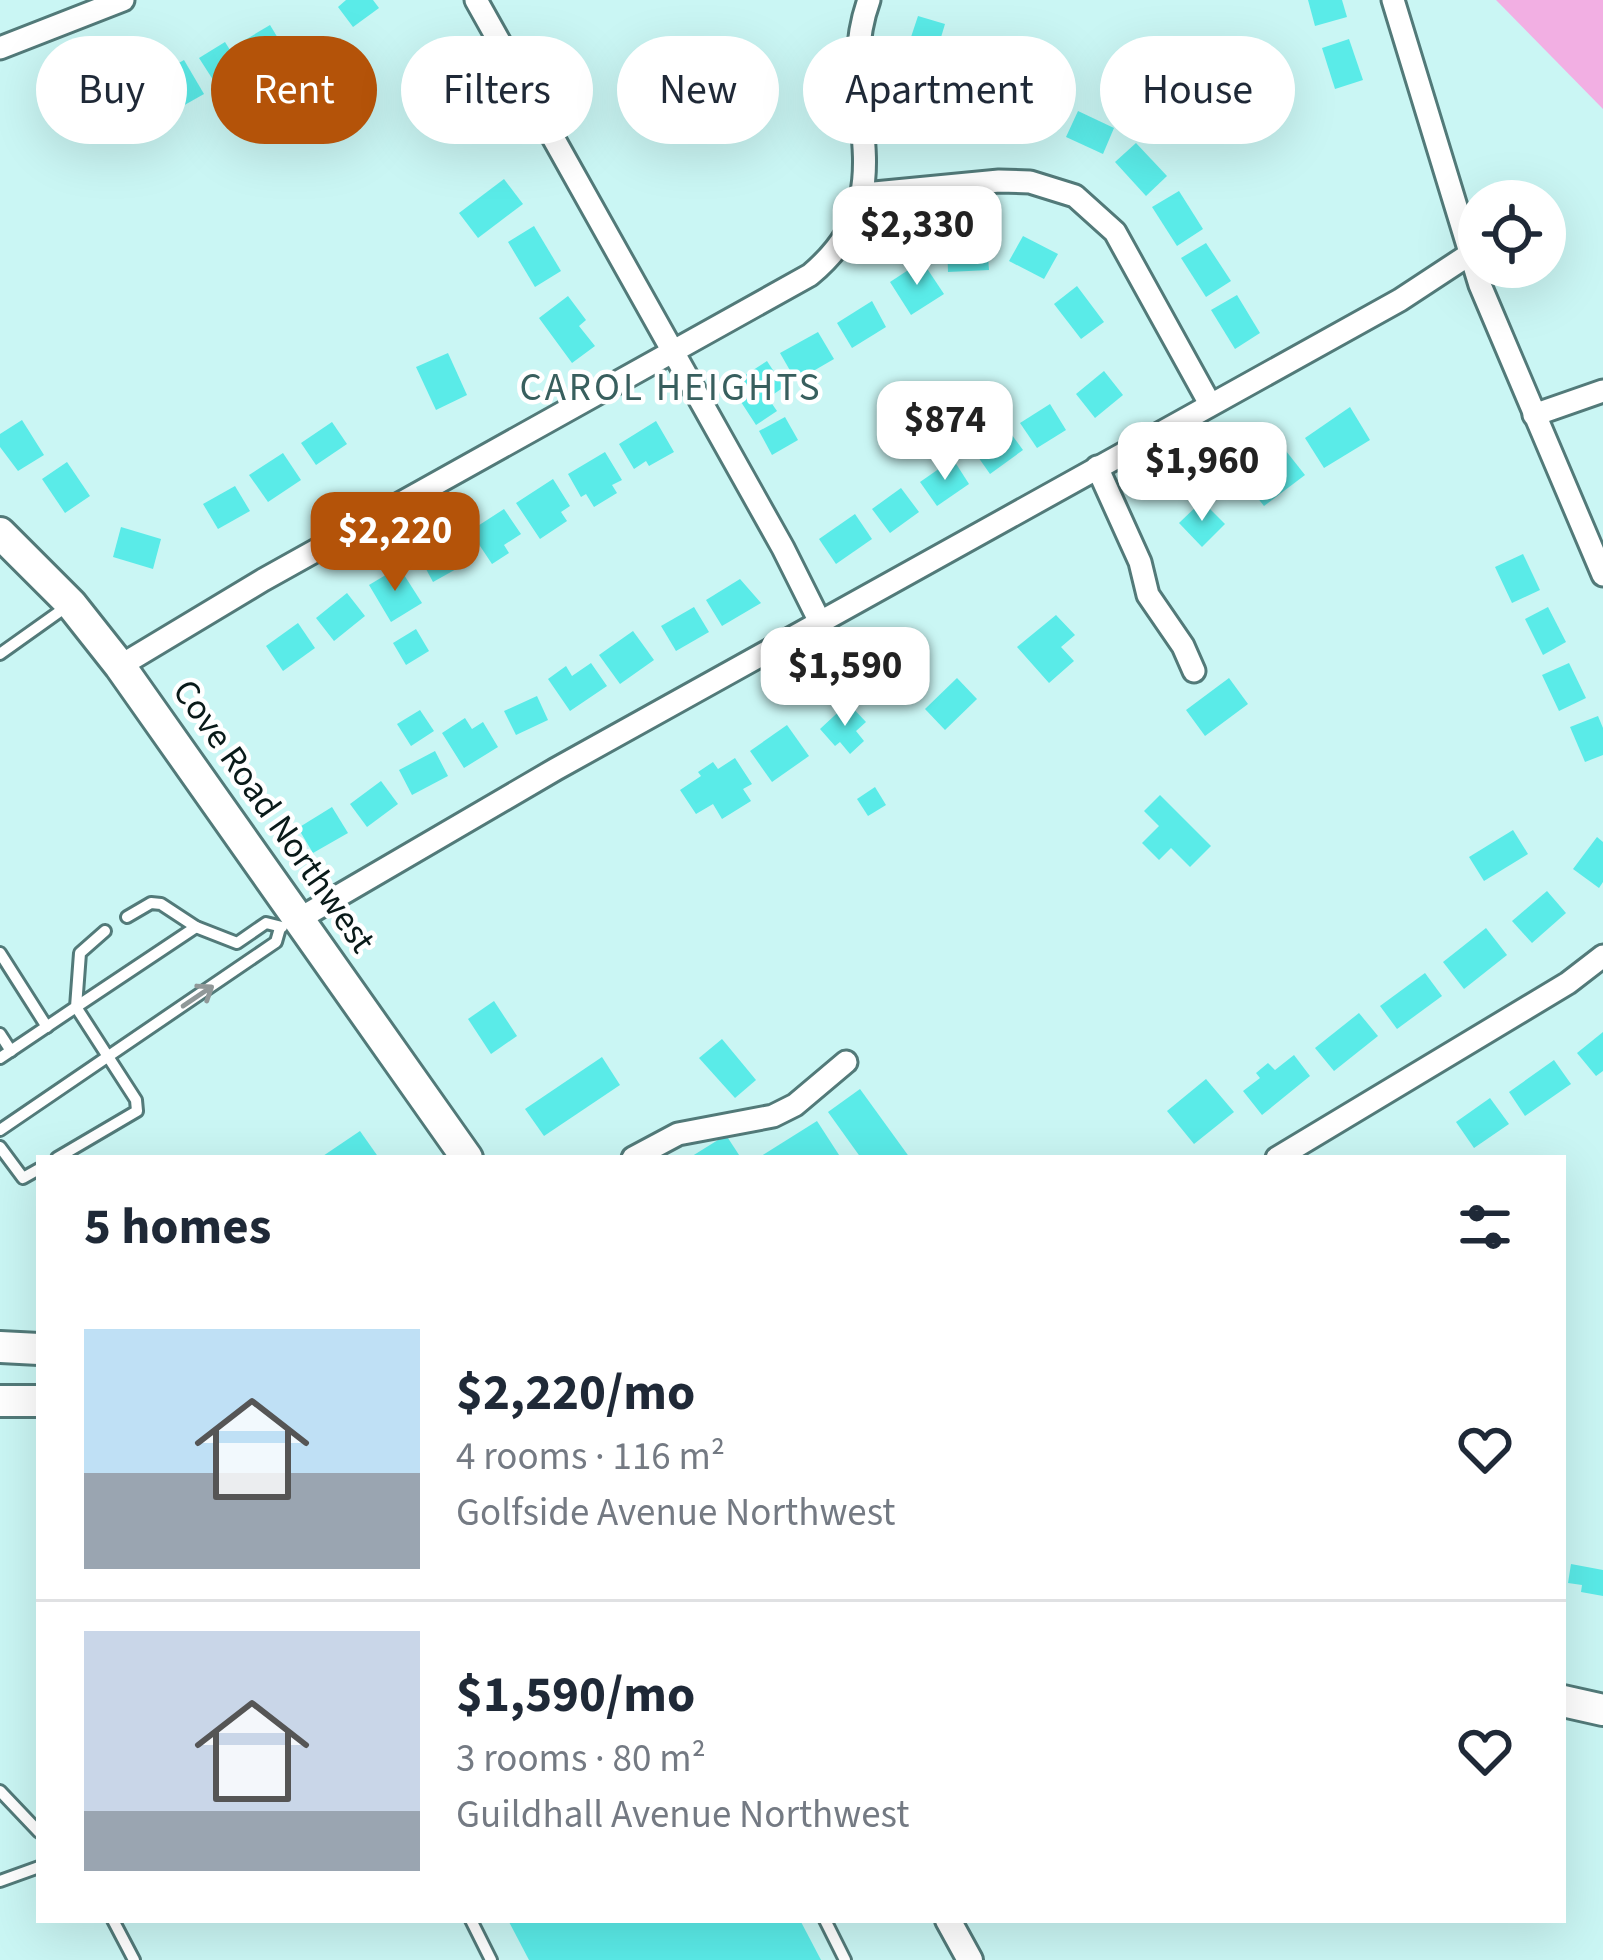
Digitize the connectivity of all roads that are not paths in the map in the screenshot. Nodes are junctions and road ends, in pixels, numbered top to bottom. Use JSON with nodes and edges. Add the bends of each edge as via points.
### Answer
{"nodes":[{"id":1,"x":123,"y":0,"type":"edge"},
{"id":2,"x":476,"y":0,"type":"edge"},
{"id":3,"x":869,"y":0,"type":"edge"},
{"id":4,"x":1393,"y":0,"type":"edge"},
{"id":5,"x":0,"y":48,"type":"edge"},
{"id":6,"x":864,"y":194,"type":"junction"},
{"id":7,"x":1458,"y":214,"type":"edge"},
{"id":8,"x":1458,"y":262,"type":"edge"},
{"id":9,"x":1484,"y":288,"type":"edge"},
{"id":10,"x":674,"y":353,"type":"junction"},
{"id":11,"x":1603,"y":391,"type":"edge"},
{"id":12,"x":1210,"y":404,"type":"junction"},
{"id":13,"x":1534,"y":415,"type":"junction"},
{"id":14,"x":1097,"y":466,"type":"junction"},
{"id":15,"x":0,"y":533,"type":"edge"},
{"id":16,"x":1603,"y":575,"type":"edge"},
{"id":17,"x":71,"y":604,"type":"junction"},
{"id":18,"x":820,"y":622,"type":"junction"},
{"id":19,"x":0,"y":654,"type":"edge"},
{"id":20,"x":120,"y":667,"type":"junction"},
{"id":21,"x":1194,"y":671,"type":"dead end"},
{"id":22,"x":127,"y":917,"type":"dead end"},
{"id":23,"x":289,"y":924,"type":"junction"},
{"id":24,"x":196,"y":927,"type":"junction"},
{"id":25,"x":105,"y":931,"type":"dead end"},
{"id":26,"x":0,"y":953,"type":"edge"},
{"id":27,"x":1603,"y":956,"type":"edge"},
{"id":28,"x":76,"y":1007,"type":"junction"},
{"id":29,"x":47,"y":1027,"type":"junction"},
{"id":30,"x":0,"y":1034,"type":"edge"},
{"id":31,"x":5,"y":1054,"type":"edge"},
{"id":32,"x":109,"y":1058,"type":"junction"},
{"id":33,"x":846,"y":1062,"type":"dead end"},
{"id":34,"x":0,"y":1130,"type":"edge"},
{"id":35,"x":0,"y":1147,"type":"edge"},
{"id":36,"x":62,"y":1155,"type":"edge"},
{"id":37,"x":465,"y":1155,"type":"edge"},
{"id":38,"x":639,"y":1155,"type":"edge"},
{"id":39,"x":1282,"y":1155,"type":"edge"},
{"id":40,"x":36,"y":1171,"type":"edge"},
{"id":41,"x":0,"y":1347,"type":"edge"},
{"id":42,"x":36,"y":1348,"type":"edge"},
{"id":43,"x":0,"y":1401,"type":"edge"},
{"id":44,"x":36,"y":1401,"type":"edge"},
{"id":45,"x":1566,"y":1702,"type":"edge"},
{"id":46,"x":1603,"y":1710,"type":"edge"},
{"id":47,"x":0,"y":1791,"type":"edge"},
{"id":48,"x":36,"y":1829,"type":"edge"},
{"id":49,"x":36,"y":1868,"type":"edge"},
{"id":50,"x":0,"y":1881,"type":"edge"},
{"id":51,"x":115,"y":1923,"type":"edge"},
{"id":52,"x":472,"y":1923,"type":"edge"},
{"id":53,"x":826,"y":1923,"type":"edge"},
{"id":54,"x":950,"y":1923,"type":"edge"},
{"id":55,"x":134,"y":1960,"type":"edge"},
{"id":56,"x":491,"y":1960,"type":"edge"},
{"id":57,"x":845,"y":1960,"type":"edge"},
{"id":58,"x":970,"y":1960,"type":"edge"}],
"edges":[{"from":1,"to":5,"type":"street"},
{"from":2,"to":10,"type":"street"},
{"from":3,"to":6,"type":"street","via":[[859,43]]},
{"from":4,"to":7,"type":"street"},
{"from":6,"to":10,"type":"street","via":[[832,256]]},
{"from":6,"to":12,"type":"street","via":[[999,181],[1075,196],[1115,232]]},
{"from":8,"to":12,"type":"street"},
{"from":9,"to":13,"type":"street"},
{"from":10,"to":18,"type":"street"},
{"from":10,"to":20,"type":"street"},
{"from":11,"to":13,"type":"street"},
{"from":12,"to":14,"type":"street"},
{"from":13,"to":16,"type":"street"},
{"from":14,"to":18,"type":"street"},
{"from":14,"to":21,"type":"street","via":[[1148,595]]},
{"from":15,"to":17,"type":"main road","name":"Cove Road Northwest"},
{"from":17,"to":19,"type":"lane"},
{"from":17,"to":20,"type":"main road","name":"Cove Road Northwest"},
{"from":18,"to":23,"type":"street"},
{"from":20,"to":23,"type":"main road","name":"Cove Road Northwest"},
{"from":22,"to":24,"type":"lane","via":[[161,904]]},
{"from":23,"to":24,"type":"lane","via":[[266,923],[237,943]]},
{"from":32,"to":23,"type":"lane","one_way":true,"via":[[276,942]]},
{"from":23,"to":37,"type":"main road","name":"Cove Road Northwest"},
{"from":24,"to":28,"type":"lane"},
{"from":25,"to":28,"type":"lane","via":[[80,953]]},
{"from":26,"to":29,"type":"lane"},
{"from":27,"to":39,"type":"street"},
{"from":28,"to":29,"type":"lane"},
{"from":28,"to":32,"type":"lane"},
{"from":29,"to":31,"type":"lane"},
{"from":30,"to":31,"type":"lane"},
{"from":32,"to":34,"type":"lane"},
{"from":32,"to":36,"type":"lane","via":[[136,1112]]},
{"from":33,"to":38,"type":"street","via":[[773,1116],[678,1134]]},
{"from":35,"to":40,"type":"lane","via":[[23,1178]]},
{"from":41,"to":42,"type":"main road"},
{"from":43,"to":44,"type":"main road"},
{"from":45,"to":46,"type":"main road"},
{"from":47,"to":48,"type":"lane"},
{"from":49,"to":50,"type":"lane"},
{"from":51,"to":55,"type":"lane"},
{"from":52,"to":56,"type":"lane"},
{"from":53,"to":57,"type":"lane"},
{"from":54,"to":58,"type":"street"}]}
